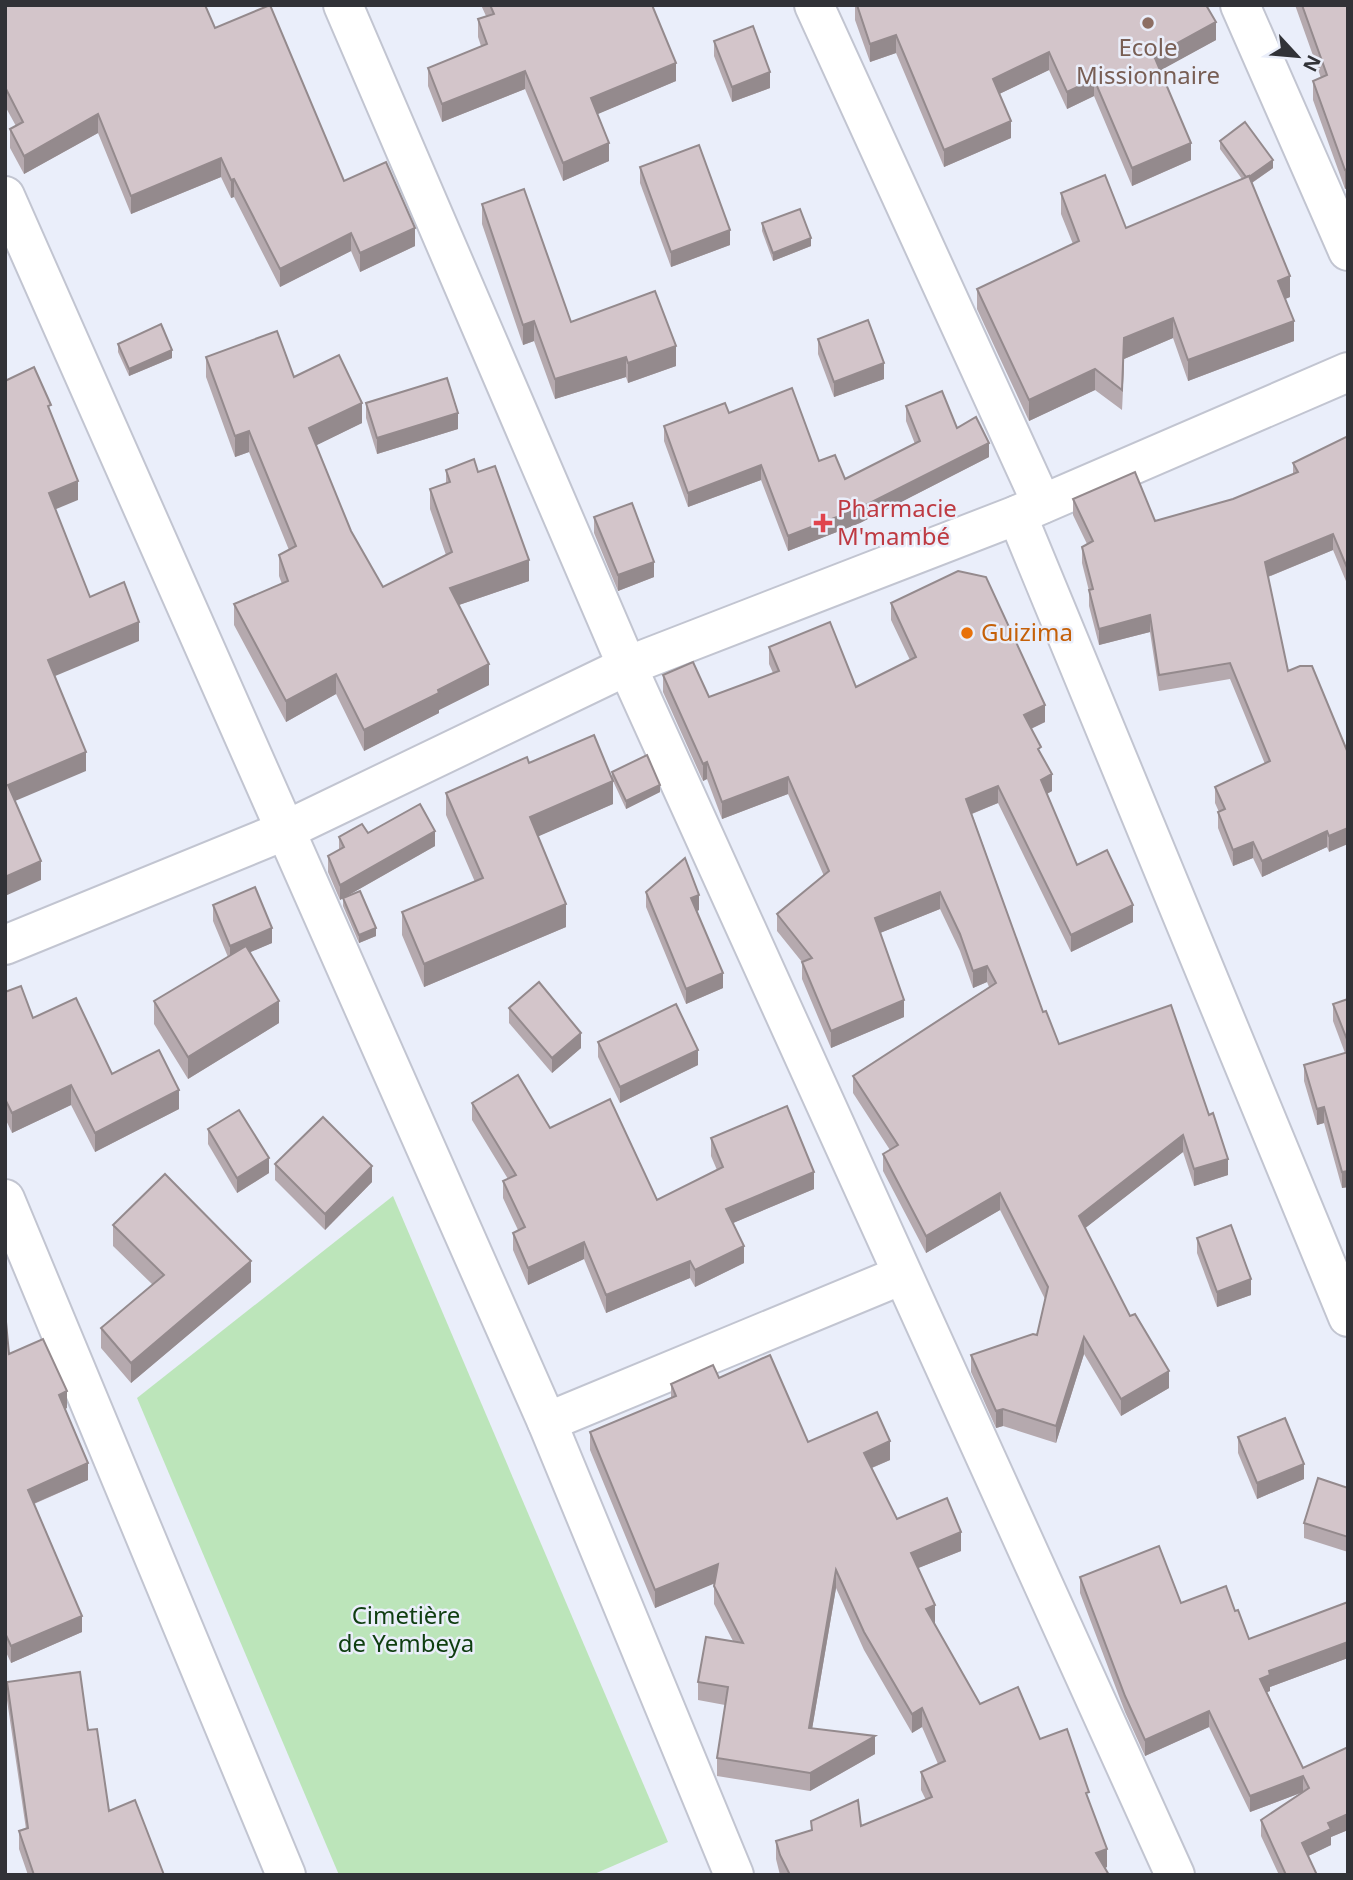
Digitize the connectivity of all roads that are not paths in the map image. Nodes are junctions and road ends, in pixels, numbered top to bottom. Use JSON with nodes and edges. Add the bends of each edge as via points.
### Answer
{"nodes":[{"id":1,"x":342,"y":5,"type":"edge"},
{"id":2,"x":814,"y":5,"type":"edge"},
{"id":3,"x":1240,"y":5,"type":"edge"},
{"id":4,"x":5,"y":197,"type":"edge"},
{"id":5,"x":1348,"y":251,"type":"edge"},
{"id":6,"x":1348,"y":372,"type":"edge"},
{"id":7,"x":1029,"y":509,"type":"junction"},
{"id":8,"x":627,"y":666,"type":"junction"},
{"id":9,"x":284,"y":831,"type":"junction"},
{"id":10,"x":5,"y":945,"type":"edge"},
{"id":11,"x":5,"y":1199,"type":"edge"},
{"id":12,"x":902,"y":1275,"type":"junction"},
{"id":13,"x":1348,"y":1317,"type":"edge"},
{"id":14,"x":547,"y":1422,"type":"junction"},
{"id":15,"x":729,"y":1873,"type":"edge"},
{"id":16,"x":286,"y":1875,"type":"edge"},
{"id":17,"x":1175,"y":1875,"type":"edge"}],
"edges":[{"from":1,"to":8,"type":"street"},
{"from":2,"to":7,"type":"street"},
{"from":3,"to":5,"type":"street"},
{"from":4,"to":9,"type":"street"},
{"from":6,"to":7,"type":"street"},
{"from":7,"to":8,"type":"street"},
{"from":7,"to":13,"type":"street"},
{"from":8,"to":9,"type":"street"},
{"from":8,"to":12,"type":"street"},
{"from":9,"to":10,"type":"street"},
{"from":9,"to":14,"type":"street"},
{"from":11,"to":16,"type":"street"},
{"from":12,"to":14,"type":"street"},
{"from":12,"to":17,"type":"street"},
{"from":14,"to":15,"type":"street"}]}
